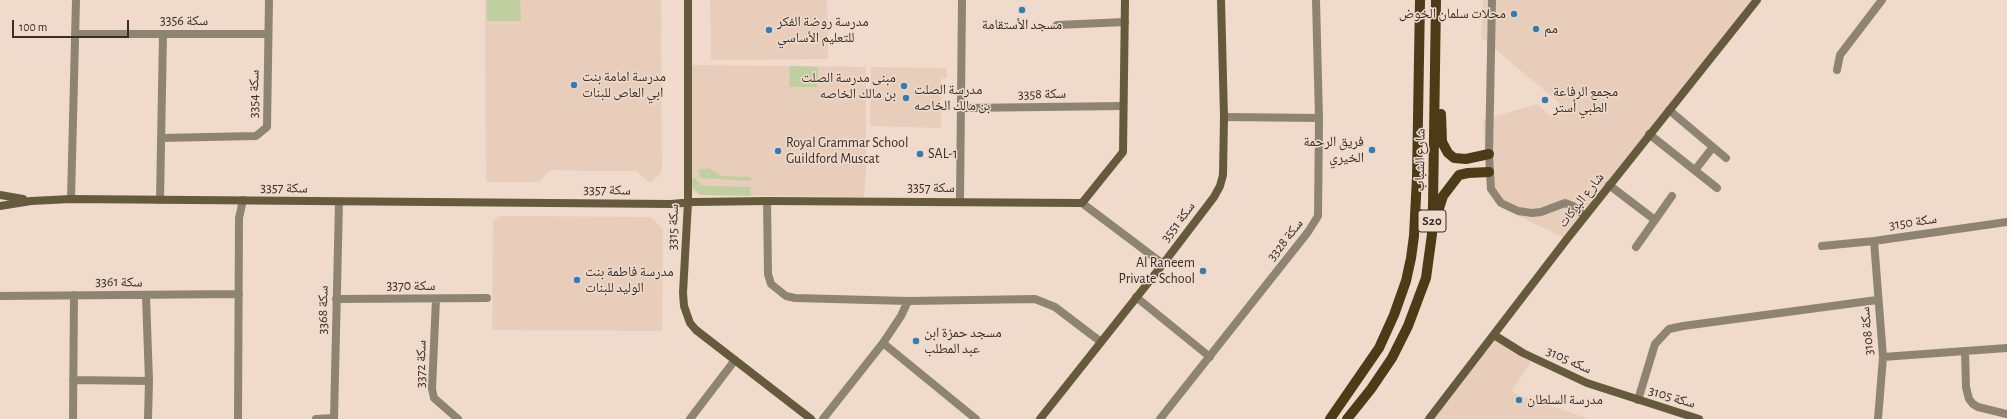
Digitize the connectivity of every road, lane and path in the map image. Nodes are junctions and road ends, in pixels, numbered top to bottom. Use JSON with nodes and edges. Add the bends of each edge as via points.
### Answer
{"nodes":[{"id":1,"x":76,"y":0,"type":"edge"},
{"id":2,"x":269,"y":0,"type":"edge"},
{"id":3,"x":688,"y":0,"type":"edge"},
{"id":4,"x":962,"y":0,"type":"edge"},
{"id":5,"x":1125,"y":0,"type":"edge"},
{"id":6,"x":1221,"y":0,"type":"edge"},
{"id":7,"x":1316,"y":0,"type":"edge"},
{"id":8,"x":1420,"y":0,"type":"edge"},
{"id":9,"x":1436,"y":0,"type":"edge"},
{"id":10,"x":1492,"y":0,"type":"edge"},
{"id":11,"x":1756,"y":0,"type":"edge"},
{"id":12,"x":1882,"y":0,"type":"edge"},
{"id":13,"x":1125,"y":22,"type":"junction"},
{"id":14,"x":1058,"y":24,"type":"dead end"},
{"id":15,"x":75,"y":34,"type":"junction"},
{"id":16,"x":163,"y":34,"type":"junction"},
{"id":17,"x":268,"y":34,"type":"junction"},
{"id":18,"x":1435,"y":63,"type":"junction"},
{"id":19,"x":1837,"y":70,"type":"dead end"},
{"id":20,"x":1123,"y":106,"type":"junction"},
{"id":21,"x":962,"y":108,"type":"junction"},
{"id":22,"x":1669,"y":110,"type":"junction"},
{"id":23,"x":1224,"y":117,"type":"junction"},
{"id":24,"x":1319,"y":118,"type":"junction"},
{"id":25,"x":1649,"y":134,"type":"junction"},
{"id":26,"x":161,"y":138,"type":"junction"},
{"id":27,"x":1714,"y":147,"type":"junction"},
{"id":28,"x":1490,"y":154,"type":"junction"},
{"id":29,"x":1726,"y":158,"type":"dead end"},
{"id":30,"x":1695,"y":170,"type":"junction"},
{"id":31,"x":1489,"y":172,"type":"junction"},
{"id":32,"x":1609,"y":185,"type":"junction"},
{"id":33,"x":1717,"y":188,"type":"dead end"},
{"id":34,"x":0,"y":195,"type":"edge"},
{"id":35,"x":1672,"y":196,"type":"dead end"},
{"id":36,"x":71,"y":199,"type":"junction"},
{"id":37,"x":160,"y":200,"type":"junction"},
{"id":38,"x":243,"y":200,"type":"junction"},
{"id":39,"x":31,"y":201,"type":"junction"},
{"id":40,"x":767,"y":201,"type":"junction"},
{"id":41,"x":960,"y":201,"type":"junction"},
{"id":42,"x":339,"y":202,"type":"junction"},
{"id":43,"x":688,"y":202,"type":"junction"},
{"id":44,"x":1082,"y":203,"type":"junction"},
{"id":45,"x":0,"y":206,"type":"edge"},
{"id":46,"x":1585,"y":216,"type":"junction"},
{"id":47,"x":1654,"y":220,"type":"junction"},
{"id":48,"x":2007,"y":222,"type":"edge"},
{"id":49,"x":1432,"y":234,"type":"junction"},
{"id":50,"x":1874,"y":241,"type":"junction"},
{"id":51,"x":1822,"y":246,"type":"dead end"},
{"id":52,"x":1636,"y":247,"type":"dead end"},
{"id":53,"x":1163,"y":264,"type":"junction"},
{"id":54,"x":74,"y":294,"type":"junction"},
{"id":55,"x":238,"y":294,"type":"junction"},
{"id":56,"x":0,"y":296,"type":"edge"},
{"id":57,"x":146,"y":296,"type":"junction"},
{"id":58,"x":1136,"y":297,"type":"junction"},
{"id":59,"x":487,"y":298,"type":"dead end"},
{"id":60,"x":336,"y":299,"type":"junction"},
{"id":61,"x":436,"y":299,"type":"junction"},
{"id":62,"x":1878,"y":300,"type":"junction"},
{"id":63,"x":908,"y":301,"type":"junction"},
{"id":64,"x":1494,"y":335,"type":"junction"},
{"id":65,"x":1101,"y":342,"type":"junction"},
{"id":66,"x":883,"y":343,"type":"junction"},
{"id":67,"x":2007,"y":348,"type":"edge"},
{"id":68,"x":1966,"y":351,"type":"junction"},
{"id":69,"x":1883,"y":356,"type":"junction"},
{"id":70,"x":1210,"y":357,"type":"junction"},
{"id":71,"x":735,"y":360,"type":"junction"},
{"id":72,"x":73,"y":380,"type":"junction"},
{"id":73,"x":149,"y":381,"type":"junction"},
{"id":74,"x":1638,"y":400,"type":"junction"},
{"id":75,"x":2007,"y":414,"type":"edge"},
{"id":76,"x":73,"y":419,"type":"edge"},
{"id":77,"x":148,"y":419,"type":"edge"},
{"id":78,"x":238,"y":419,"type":"edge"},
{"id":79,"x":316,"y":419,"type":"edge"},
{"id":80,"x":334,"y":419,"type":"edge"},
{"id":81,"x":458,"y":419,"type":"edge"},
{"id":82,"x":690,"y":419,"type":"edge"},
{"id":83,"x":812,"y":419,"type":"edge"},
{"id":84,"x":823,"y":419,"type":"edge"},
{"id":85,"x":976,"y":419,"type":"edge"},
{"id":86,"x":1040,"y":419,"type":"edge"},
{"id":87,"x":1160,"y":419,"type":"edge"},
{"id":88,"x":1330,"y":419,"type":"edge"},
{"id":89,"x":1347,"y":419,"type":"edge"},
{"id":90,"x":1429,"y":419,"type":"edge"},
{"id":91,"x":1698,"y":419,"type":"edge"},
{"id":92,"x":1878,"y":419,"type":"edge"}],
"edges":[{"from":1,"to":15,"type":"street"},
{"from":2,"to":17,"type":"street","name":"سكة 3354"},
{"from":3,"to":43,"type":"street","name":"سكة 3315"},
{"from":4,"to":21,"type":"street"},
{"from":5,"to":13,"type":"street"},
{"from":6,"to":23,"type":"street","name":"سكة 3551"},
{"from":7,"to":24,"type":"street","name":"سكة 3328"},
{"from":8,"to":88,"type":"main road","name":"شارع الشباب","number":"S20","via":[[1417,177],[1411,258],[1394,315],[1379,348]]},
{"from":9,"to":18,"type":"main road","name":"شارع الشباب","number":"S20"},
{"from":10,"to":28,"type":"street"},
{"from":11,"to":22,"type":"street","name":"شارع البركات"},
{"from":12,"to":19,"type":"street","via":[[1840,55]]},
{"from":13,"to":14,"type":"street"},
{"from":13,"to":20,"type":"street"},
{"from":15,"to":16,"type":"street","name":"سكة 3356"},
{"from":15,"to":36,"type":"street"},
{"from":16,"to":17,"type":"street","name":"سكة 3356"},
{"from":16,"to":26,"type":"street"},
{"from":17,"to":26,"type":"street","name":"سكة 3354","via":[[267,127],[256,136]]},
{"from":18,"to":28,"type":"main road","via":[[1440,93],[1442,142],[1445,148],[1454,158],[1466,159]]},
{"from":18,"to":49,"type":"main road","name":"شارع الشباب","number":"S20"},
{"from":20,"to":21,"type":"street","name":"سكة 3358"},
{"from":20,"to":44,"type":"street","via":[[1123,152]]},
{"from":21,"to":41,"type":"street"},
{"from":22,"to":25,"type":"street","name":"شارع البركات"},
{"from":22,"to":27,"type":"street"},
{"from":23,"to":24,"type":"street"},
{"from":23,"to":53,"type":"street","name":"سكة 3551","via":[[1223,169],[1220,186]]},
{"from":24,"to":70,"type":"street","name":"سكة 3328","via":[[1318,211],[1315,222]]},
{"from":25,"to":30,"type":"street"},
{"from":25,"to":32,"type":"street","name":"شارع البركات"},
{"from":26,"to":37,"type":"street"},
{"from":27,"to":29,"type":"street"},
{"from":27,"to":30,"type":"street"},
{"from":28,"to":31,"type":"street"},
{"from":30,"to":33,"type":"street"},
{"from":31,"to":46,"type":"street","via":[[1493,193],[1498,200],[1511,208],[1532,213],[1565,203]]},
{"from":31,"to":49,"type":"main road","via":[[1458,175],[1454,179],[1443,196]]},
{"from":32,"to":46,"type":"street","name":"شارع البركات"},
{"from":32,"to":47,"type":"street"},
{"from":34,"to":39,"type":"street","name":"سكة 3357"},
{"from":35,"to":47,"type":"street"},
{"from":36,"to":37,"type":"street","name":"سكة 3357"},
{"from":36,"to":39,"type":"street","name":"سكة 3357"},
{"from":37,"to":38,"type":"street","name":"سكة 3357"},
{"from":38,"to":42,"type":"street","name":"سكة 3357"},
{"from":38,"to":55,"type":"street","via":[[239,218]]},
{"from":39,"to":45,"type":"street","name":"سكة 3357"},
{"from":40,"to":41,"type":"street","name":"سكة 3357"},
{"from":40,"to":43,"type":"street","name":"سكة 3357"},
{"from":40,"to":63,"type":"street","via":[[768,274],[771,284],[778,291],[795,298]]},
{"from":41,"to":44,"type":"street","name":"سكة 3357"},
{"from":42,"to":43,"type":"street","name":"سكة 3357"},
{"from":42,"to":60,"type":"street","name":"سكة 3368"},
{"from":43,"to":71,"type":"street","name":"سكة 3315","via":[[684,306],[690,323],[696,330]]},
{"from":44,"to":53,"type":"street"},
{"from":46,"to":64,"type":"street","name":"شارع البركات"},
{"from":47,"to":52,"type":"street"},
{"from":48,"to":50,"type":"street","name":"سكة 3150"},
{"from":49,"to":89,"type":"main road","name":"شارع الشباب","number":"S20","via":[[1426,278],[1408,326],[1392,358]]},
{"from":50,"to":51,"type":"street","name":"سكة 3150"},
{"from":50,"to":62,"type":"street","name":"سكة 3108"},
{"from":53,"to":58,"type":"street","name":"سكة 3551"},
{"from":54,"to":56,"type":"street","name":"سكة 3361"},
{"from":54,"to":57,"type":"street","name":"سكة 3361"},
{"from":54,"to":72,"type":"street"},
{"from":55,"to":57,"type":"street","name":"سكة 3361"},
{"from":55,"to":78,"type":"street"},
{"from":57,"to":73,"type":"street"},
{"from":58,"to":65,"type":"street","name":"سكة 3551"},
{"from":58,"to":70,"type":"street"},
{"from":59,"to":61,"type":"street","name":"سكة 3370"},
{"from":60,"to":61,"type":"street","name":"سكة 3370"},
{"from":60,"to":80,"type":"street","name":"سكة 3368"},
{"from":61,"to":81,"type":"street","name":"سكة 3372","via":[[432,389],[434,398]]},
{"from":62,"to":69,"type":"street","name":"سكة 3108"},
{"from":62,"to":74,"type":"street","via":[[1669,329],[1655,344]]},
{"from":63,"to":65,"type":"street","via":[[962,298],[1035,299],[1055,307]]},
{"from":63,"to":66,"type":"street"},
{"from":64,"to":74,"type":"street","name":"سكه 3105","via":[[1523,353],[1587,383]]},
{"from":64,"to":90,"type":"street","name":"شارع البركات"},
{"from":65,"to":86,"type":"street","name":"سكة 3551"},
{"from":66,"to":84,"type":"street"},
{"from":66,"to":85,"type":"street"},
{"from":67,"to":68,"type":"street"},
{"from":68,"to":69,"type":"street"},
{"from":68,"to":75,"type":"street","via":[[1966,387],[1969,399],[1978,407]]},
{"from":69,"to":92,"type":"street","name":"سكة 3108"},
{"from":70,"to":87,"type":"street","name":"سكة 3328"},
{"from":71,"to":82,"type":"street"},
{"from":71,"to":83,"type":"street","name":"سكة 3315"},
{"from":72,"to":73,"type":"street"},
{"from":72,"to":76,"type":"street"},
{"from":73,"to":77,"type":"street"},
{"from":74,"to":91,"type":"street","name":"سكة 3105"},
{"from":79,"to":80,"type":"street"}]}
